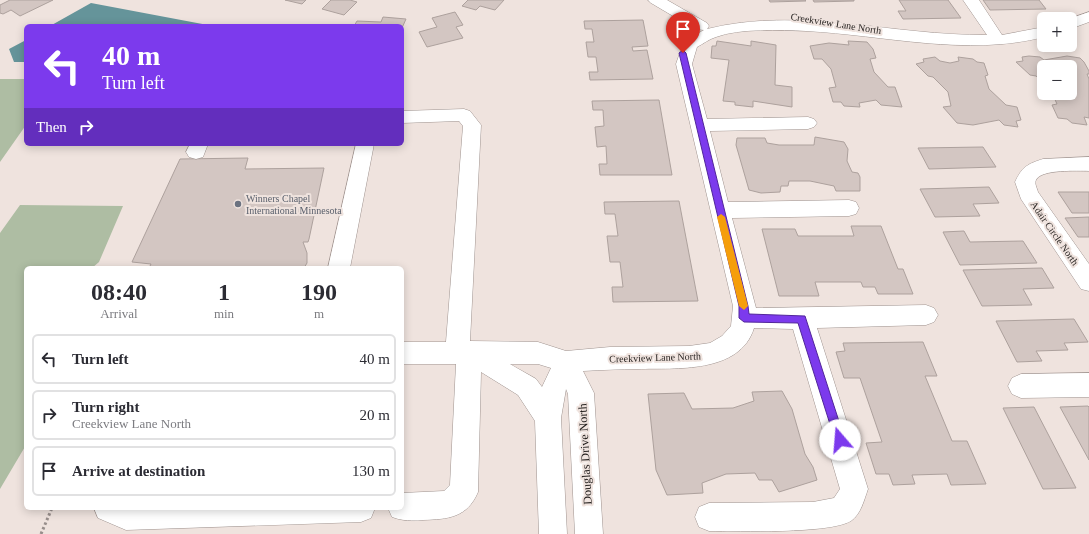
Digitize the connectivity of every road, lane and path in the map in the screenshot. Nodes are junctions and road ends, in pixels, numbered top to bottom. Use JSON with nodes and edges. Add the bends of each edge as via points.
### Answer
{"nodes":[{"id":1,"x":656,"y":0,"type":"edge"},
{"id":2,"x":971,"y":0,"type":"edge"},
{"id":3,"x":1089,"y":17,"type":"edge"},
{"id":4,"x":1077,"y":21,"type":"edge"},
{"id":5,"x":701,"y":26,"type":"junction"},
{"id":6,"x":1037,"y":33,"type":"edge"},
{"id":7,"x":998,"y":40,"type":"junction"},
{"id":8,"x":404,"y":117,"type":"edge"},
{"id":9,"x":808,"y":123,"type":"dead end"},
{"id":10,"x":699,"y":124,"type":"junction"},
{"id":11,"x":365,"y":146,"type":"edge"},
{"id":12,"x":1089,"y":164,"type":"edge"},
{"id":13,"x":849,"y":208,"type":"dead end"},
{"id":14,"x":719,"y":210,"type":"junction"},
{"id":15,"x":339,"y":266,"type":"edge"},
{"id":16,"x":1089,"y":282,"type":"edge"},
{"id":17,"x":926,"y":315,"type":"dead end"},
{"id":18,"x":744,"y":318,"type":"junction"},
{"id":19,"x":802,"y":319,"type":"junction"},
{"id":20,"x":404,"y":352,"type":"edge"},
{"id":21,"x":463,"y":352,"type":"junction"},
{"id":22,"x":566,"y":362,"type":"junction"},
{"id":23,"x":1089,"y":385,"type":"edge"},
{"id":24,"x":1021,"y":386,"type":"dead end"},
{"id":25,"x":548,"y":418,"type":"junction"},
{"id":26,"x":404,"y":507,"type":"edge"},
{"id":27,"x":51,"y":510,"type":"edge"},
{"id":28,"x":112,"y":510,"type":"edge"},
{"id":29,"x":302,"y":510,"type":"edge"},
{"id":30,"x":709,"y":517,"type":"dead end"},
{"id":31,"x":41,"y":534,"type":"edge"},
{"id":32,"x":553,"y":534,"type":"edge"},
{"id":33,"x":589,"y":534,"type":"edge"}],
"edges":[{"from":1,"to":5,"type":"street"},
{"from":2,"to":7,"type":"street"},
{"from":3,"to":4,"type":"street"},
{"from":5,"to":7,"type":"street","name":"Creekview Lane North","via":[[710,21],[736,15],[777,14],[932,38]]},
{"from":5,"to":10,"type":"street","name":"Creekview Lane North","via":[[685,42],[683,53]]},
{"from":6,"to":7,"type":"street","name":"Creekview Lane North"},
{"from":8,"to":21,"type":"street","via":[[464,115],[472,125]]},
{"from":9,"to":10,"type":"street"},
{"from":10,"to":14,"type":"street","name":"Creekview Lane North"},
{"from":11,"to":15,"type":"street"},
{"from":12,"to":16,"type":"street","name":"Adair Circle North","via":[[1043,166],[1029,173],[1025,182],[1028,194]]},
{"from":13,"to":14,"type":"street"},
{"from":14,"to":18,"type":"street","name":"Creekview Lane North","via":[[744,306]]},
{"from":17,"to":19,"type":"street"},
{"from":18,"to":19,"type":"street"},
{"from":18,"to":22,"type":"street","name":"Creekview Lane North","via":[[742,330],[730,344],[714,353],[690,357],[610,358]]},
{"from":19,"to":30,"type":"street","via":[[850,470],[854,489],[850,501],[841,511],[813,516]]},
{"from":20,"to":21,"type":"street"},
{"from":21,"to":22,"type":"street","via":[[538,353]]},
{"from":21,"to":25,"type":"street","via":[[527,387]]},
{"from":21,"to":26,"type":"street","via":[[464,492],[449,505]]},
{"from":22,"to":25,"type":"street","via":[[554,387]]},
{"from":22,"to":33,"type":"street","name":"Douglas Drive North","via":[[582,393]]},
{"from":23,"to":24,"type":"street"},
{"from":25,"to":32,"type":"street"},
{"from":27,"to":31,"type":"path"},
{"from":28,"to":29,"type":"street","via":[[126,516]]}]}
